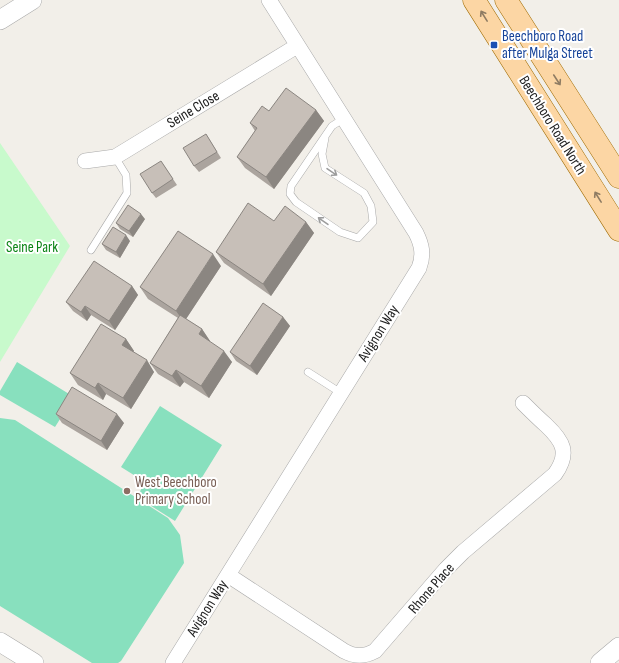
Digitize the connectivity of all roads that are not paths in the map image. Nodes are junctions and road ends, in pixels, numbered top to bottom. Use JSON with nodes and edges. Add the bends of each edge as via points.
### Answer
{"nodes":[{"id":1,"x":32,"y":0,"type":"edge"},
{"id":2,"x":269,"y":0,"type":"edge"},
{"id":3,"x":474,"y":0,"type":"edge"},
{"id":4,"x":506,"y":0,"type":"edge"},
{"id":5,"x":0,"y":20,"type":"edge"},
{"id":6,"x":499,"y":40,"type":"junction"},
{"id":7,"x":297,"y":46,"type":"junction"},
{"id":8,"x":343,"y":119,"type":"junction"},
{"id":9,"x":325,"y":138,"type":"junction"},
{"id":10,"x":115,"y":157,"type":"junction"},
{"id":11,"x":85,"y":161,"type":"dead end"},
{"id":12,"x":619,"y":177,"type":"edge"},
{"id":13,"x":619,"y":230,"type":"edge"},
{"id":14,"x":91,"y":250,"type":"dead end"},
{"id":15,"x":308,"y":372,"type":"dead end"},
{"id":16,"x":341,"y":393,"type":"junction"},
{"id":17,"x":523,"y":403,"type":"dead end"},
{"id":18,"x":228,"y":575,"type":"junction"},
{"id":19,"x":0,"y":642,"type":"edge"},
{"id":20,"x":619,"y":648,"type":"edge"},
{"id":21,"x":34,"y":663,"type":"edge"},
{"id":22,"x":173,"y":663,"type":"edge"},
{"id":23,"x":600,"y":663,"type":"edge"}],
"edges":[{"from":1,"to":5,"type":"street"},
{"from":2,"to":7,"type":"street","name":"Avignon Way"},
{"from":6,"to":3,"type":"main road","name":"Beechboro Road North","one_way":true},
{"from":4,"to":6,"type":"main road","via":[[504,31]]},
{"from":4,"to":12,"type":"main road","name":"Beechboro Road North","one_way":true},
{"from":13,"to":6,"type":"main road","name":"Beechboro Road North","one_way":true},
{"from":7,"to":8,"type":"street","name":"Avignon Way"},
{"from":7,"to":10,"type":"street","name":"Seine Close"},
{"from":8,"to":9,"type":"lane","via":[[332,126]]},
{"from":8,"to":16,"type":"street","name":"Avignon Way","via":[[416,233],[422,255],[419,268]]},
{"from":9,"to":9,"type":"lane","one_way":true,"via":[[322,154],[325,168],[364,193],[371,206],[373,222],[358,238],[340,232],[296,202],[290,194],[291,186]]},
{"from":10,"to":11,"type":"street","name":"Seine Close"},
{"from":10,"to":14,"type":"lane","via":[[126,175],[127,193]]},
{"from":15,"to":16,"type":"lane"},
{"from":16,"to":18,"type":"street","name":"Avignon Way"},
{"from":17,"to":18,"type":"street","name":"Rhone Place","via":[[559,440],[563,452],[561,466],[555,474],[473,542],[446,569],[375,651],[359,656],[344,652]]},
{"from":18,"to":22,"type":"street","name":"Avignon Way"},
{"from":19,"to":21,"type":"street"},
{"from":20,"to":23,"type":"street"}]}
